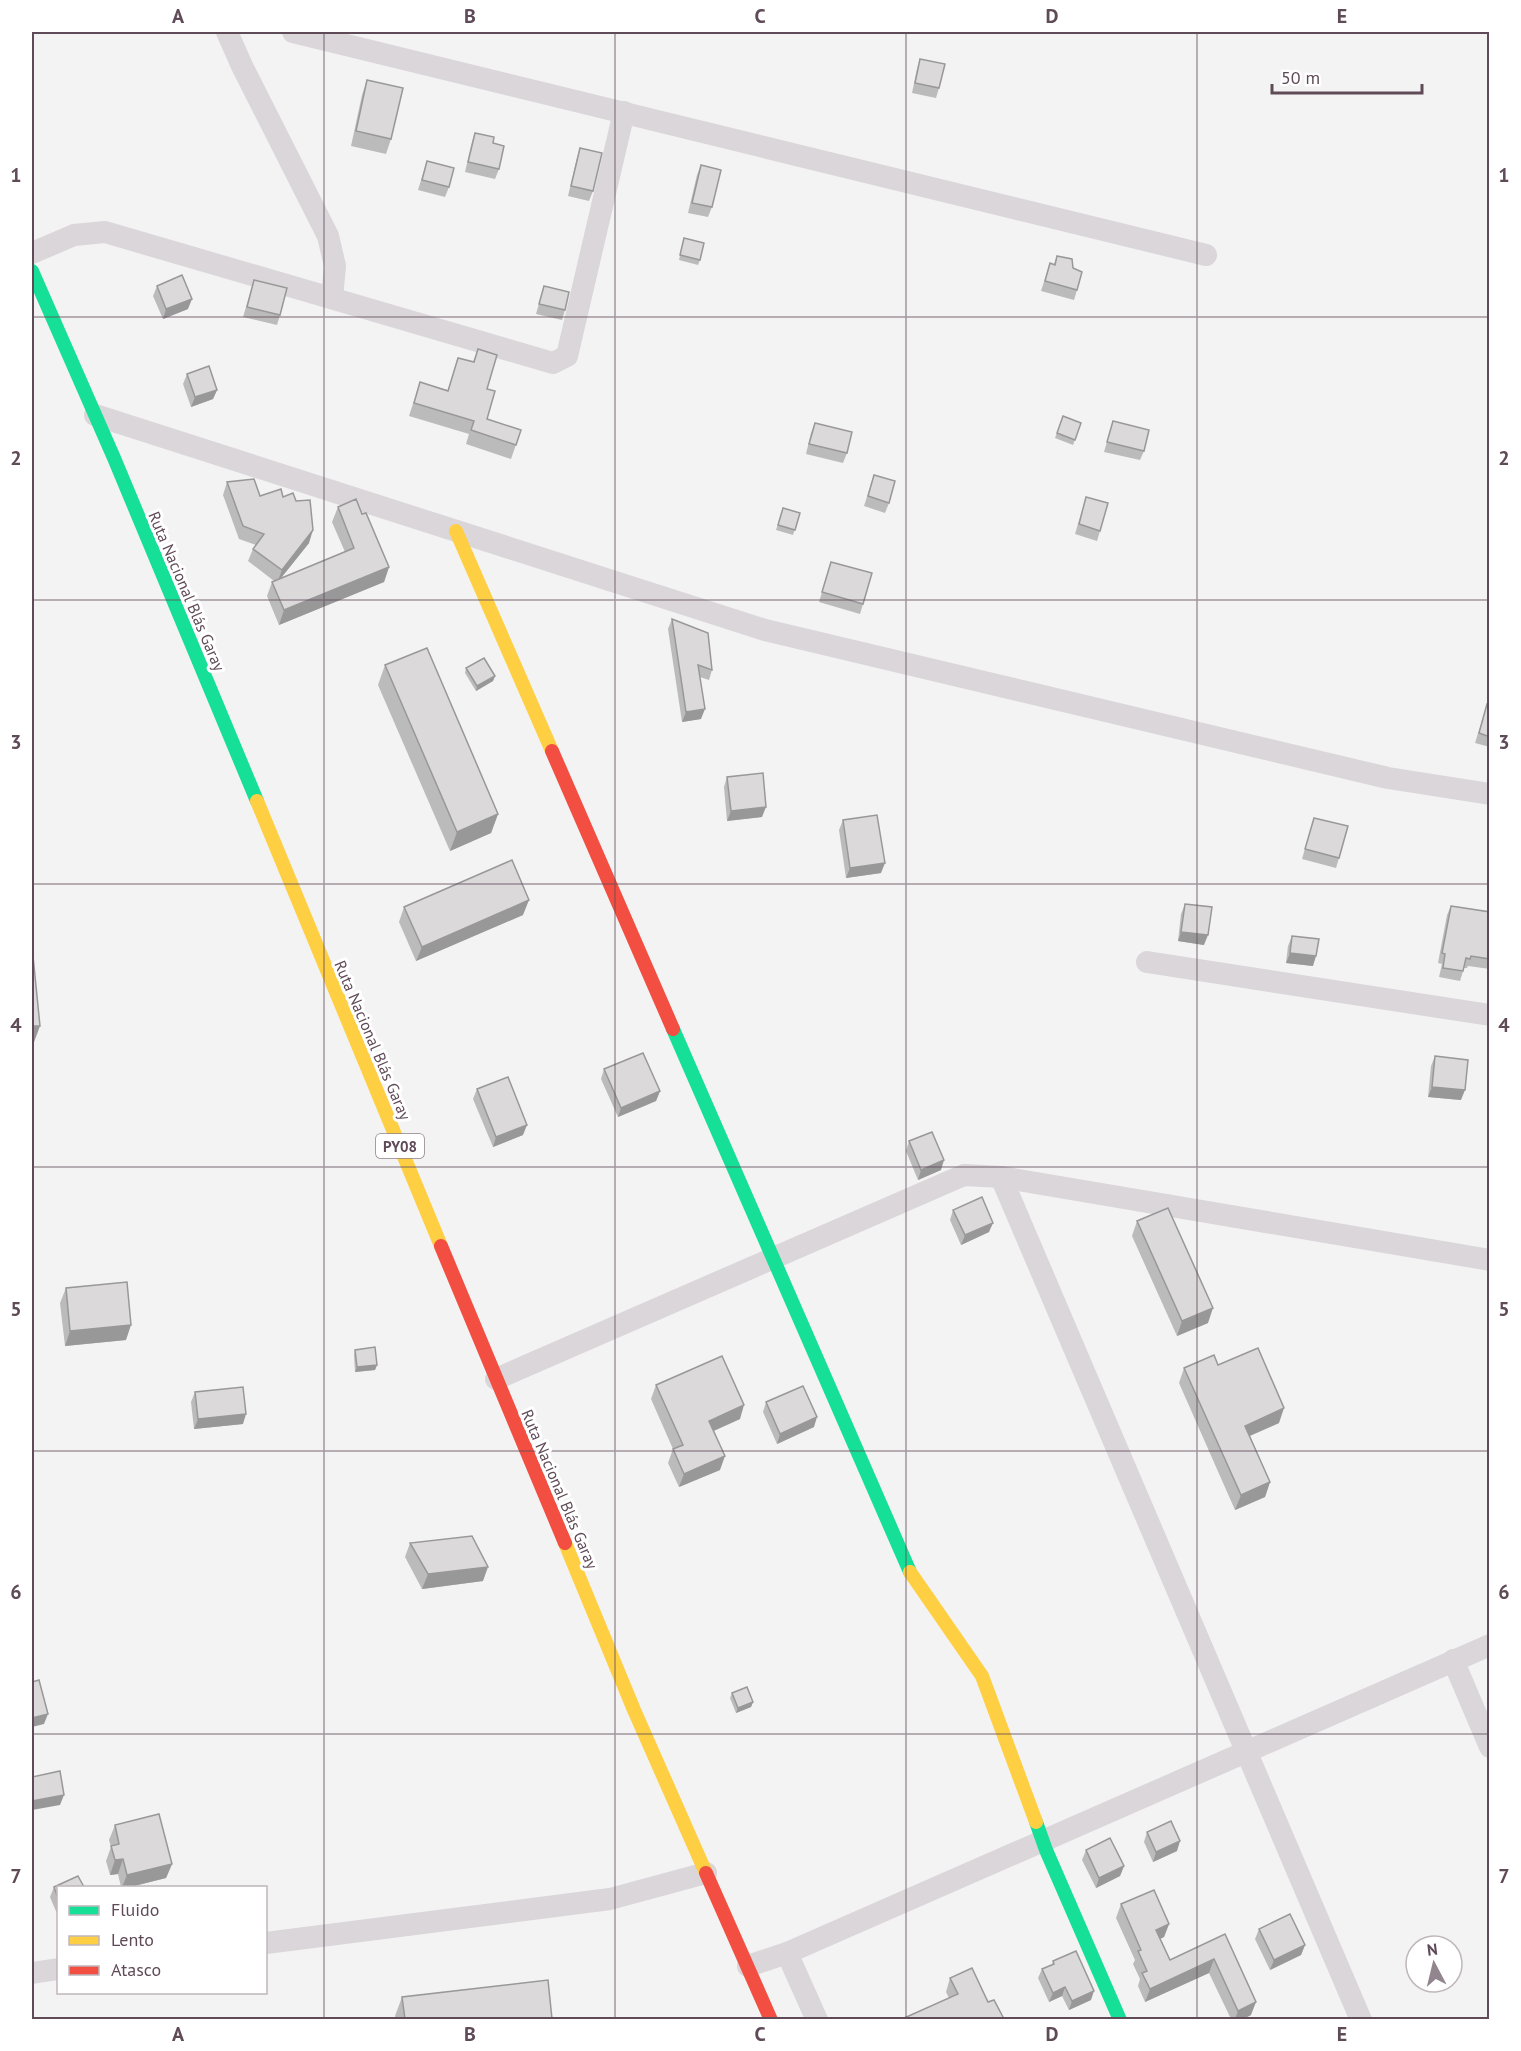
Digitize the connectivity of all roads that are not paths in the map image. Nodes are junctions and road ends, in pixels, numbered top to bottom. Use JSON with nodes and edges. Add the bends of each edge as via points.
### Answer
{"nodes":[{"id":1,"x":227,"y":32,"type":"edge"},
{"id":2,"x":293,"y":32,"type":"edge"},
{"id":3,"x":624,"y":112,"type":"junction"},
{"id":4,"x":32,"y":253,"type":"edge"},
{"id":5,"x":1206,"y":255,"type":"dead end"},
{"id":6,"x":32,"y":271,"type":"edge"},
{"id":7,"x":332,"y":298,"type":"junction"},
{"id":8,"x":96,"y":415,"type":"junction"},
{"id":9,"x":456,"y":531,"type":"junction"},
{"id":10,"x":1490,"y":794,"type":"edge"},
{"id":11,"x":1147,"y":962,"type":"dead end"},
{"id":12,"x":1490,"y":1015,"type":"edge"},
{"id":13,"x":1001,"y":1177,"type":"junction"},
{"id":14,"x":773,"y":1259,"type":"junction"},
{"id":15,"x":1490,"y":1260,"type":"edge"},
{"id":16,"x":496,"y":1378,"type":"junction"},
{"id":17,"x":1490,"y":1645,"type":"edge"},
{"id":18,"x":1453,"y":1660,"type":"junction"},
{"id":19,"x":1490,"y":1748,"type":"edge"},
{"id":20,"x":1246,"y":1750,"type":"junction"},
{"id":21,"x":1043,"y":1839,"type":"junction"},
{"id":22,"x":706,"y":1874,"type":"junction"},
{"id":23,"x":267,"y":1943,"type":"edge"},
{"id":24,"x":787,"y":1953,"type":"junction"},
{"id":25,"x":748,"y":1966,"type":"junction"},
{"id":26,"x":57,"y":1969,"type":"edge"},
{"id":27,"x":32,"y":1973,"type":"edge"},
{"id":28,"x":771,"y":2019,"type":"edge"},
{"id":29,"x":817,"y":2019,"type":"edge"},
{"id":30,"x":1120,"y":2019,"type":"edge"},
{"id":31,"x":1360,"y":2019,"type":"edge"}],
"edges":[{"from":1,"to":7,"type":"street","via":[[328,236],[335,266]]},
{"from":2,"to":3,"type":"street"},
{"from":3,"to":5,"type":"street"},
{"from":3,"to":7,"type":"street","via":[[567,356],[554,363]]},
{"from":4,"to":7,"type":"street","via":[[74,235],[105,232]]},
{"from":6,"to":8,"type":"main road","name":"Ruta Nacional Blás Garay","number":"PY08"},
{"from":8,"to":9,"type":"street"},
{"from":8,"to":16,"type":"main road","name":"Ruta Nacional Blás Garay","number":"PY08"},
{"from":9,"to":10,"type":"street","via":[[765,630],[1388,778]]},
{"from":9,"to":14,"type":"main road"},
{"from":11,"to":12,"type":"street"},
{"from":13,"to":14,"type":"street","via":[[964,1175]]},
{"from":13,"to":15,"type":"street"},
{"from":13,"to":20,"type":"street"},
{"from":14,"to":16,"type":"street"},
{"from":14,"to":21,"type":"main road","via":[[907,1567],[982,1676]]},
{"from":16,"to":22,"type":"main road","name":"Ruta Nacional Blás Garay","number":"PY08"},
{"from":17,"to":18,"type":"street"},
{"from":18,"to":19,"type":"street"},
{"from":18,"to":20,"type":"street"},
{"from":20,"to":21,"type":"street"},
{"from":20,"to":31,"type":"street"},
{"from":21,"to":24,"type":"street"},
{"from":21,"to":30,"type":"main road"},
{"from":22,"to":23,"type":"street","via":[[610,1899]]},
{"from":22,"to":25,"type":"main road","name":"Ruta Nacional Blás Garay","number":"PY08"},
{"from":24,"to":25,"type":"street"},
{"from":24,"to":29,"type":"street"},
{"from":25,"to":28,"type":"main road","name":"Ruta Nacional Blás Garay","number":"PY08"},
{"from":26,"to":27,"type":"street"}]}
